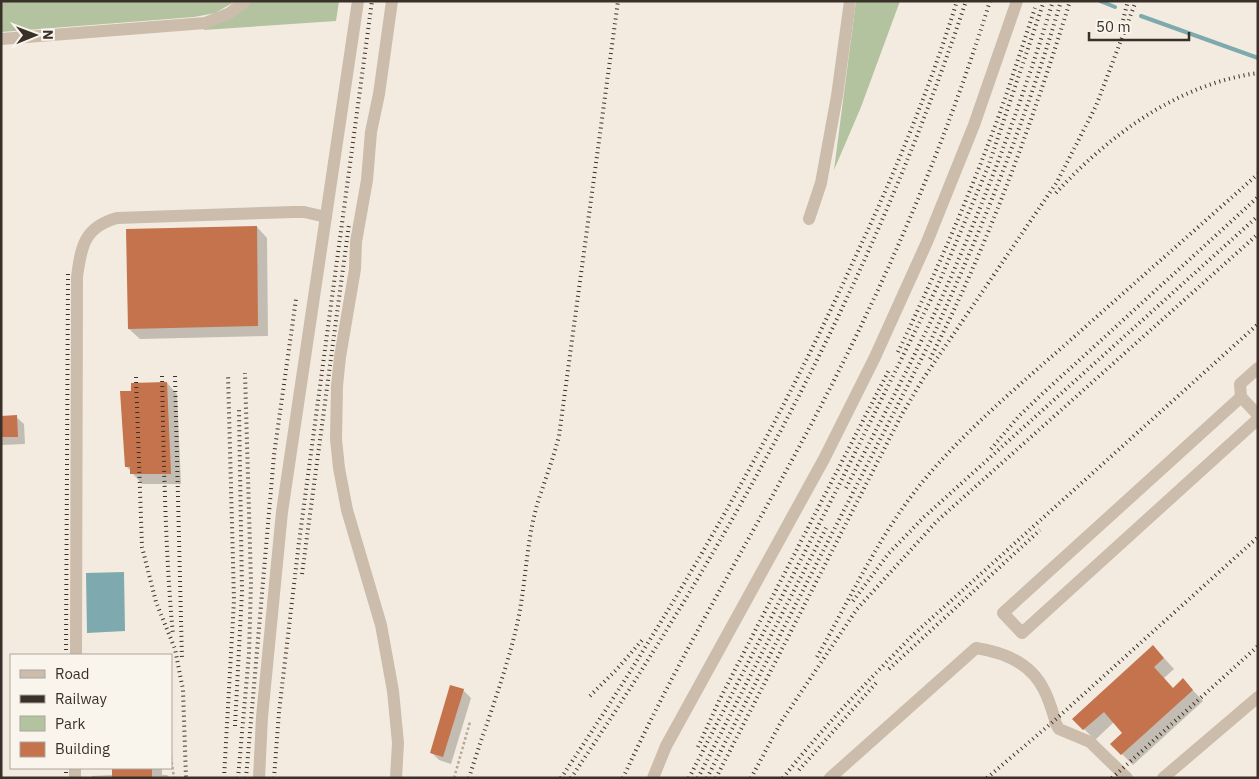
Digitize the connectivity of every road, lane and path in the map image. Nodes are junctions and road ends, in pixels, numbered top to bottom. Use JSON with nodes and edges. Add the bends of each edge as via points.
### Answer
{"nodes":[{"id":1,"x":245,"y":1,"type":"edge"},
{"id":2,"x":358,"y":1,"type":"edge"},
{"id":3,"x":392,"y":1,"type":"edge"},
{"id":4,"x":850,"y":1,"type":"edge"},
{"id":5,"x":1017,"y":1,"type":"edge"},
{"id":6,"x":1,"y":39,"type":"edge"},
{"id":7,"x":326,"y":217,"type":"junction"},
{"id":8,"x":809,"y":219,"type":"dead end"},
{"id":9,"x":1258,"y":368,"type":"edge"},
{"id":10,"x":1242,"y":397,"type":"junction"},
{"id":11,"x":1258,"y":417,"type":"edge"},
{"id":12,"x":76,"y":654,"type":"edge"},
{"id":13,"x":1258,"y":696,"type":"edge"},
{"id":14,"x":470,"y":722,"type":"dead end"},
{"id":15,"x":172,"y":764,"type":"edge"},
{"id":16,"x":174,"y":778,"type":"edge"},
{"id":17,"x":259,"y":778,"type":"edge"},
{"id":18,"x":396,"y":778,"type":"edge"},
{"id":19,"x":454,"y":778,"type":"edge"},
{"id":20,"x":653,"y":778,"type":"edge"},
{"id":21,"x":830,"y":778,"type":"edge"},
{"id":22,"x":1127,"y":778,"type":"edge"},
{"id":23,"x":1163,"y":778,"type":"edge"}],
"edges":[{"from":1,"to":6,"type":"lane","via":[[230,13],[205,23]]},
{"from":2,"to":7,"type":"lane"},
{"from":3,"to":18,"type":"lane","via":[[340,358],[336,439],[347,510],[381,625],[393,691],[398,743]]},
{"from":4,"to":8,"type":"lane","via":[[821,183]]},
{"from":5,"to":20,"type":"lane","via":[[974,125],[927,242],[875,357],[824,459],[666,746]]},
{"from":7,"to":12,"type":"lane","via":[[294,212],[117,218],[102,222],[92,230],[80,256],[77,277]]},
{"from":7,"to":17,"type":"lane","via":[[282,512]]},
{"from":9,"to":10,"type":"lane","via":[[1240,384]]},
{"from":10,"to":11,"type":"lane"},
{"from":10,"to":11,"type":"lane","via":[[1004,613],[1022,633]]},
{"from":13,"to":23,"type":"lane"},
{"from":14,"to":19,"type":"path"},
{"from":15,"to":16,"type":"path"},
{"from":21,"to":22,"type":"lane","via":[[976,648],[1011,657],[1033,673],[1044,689],[1054,722],[1060,729],[1090,742]]}]}
